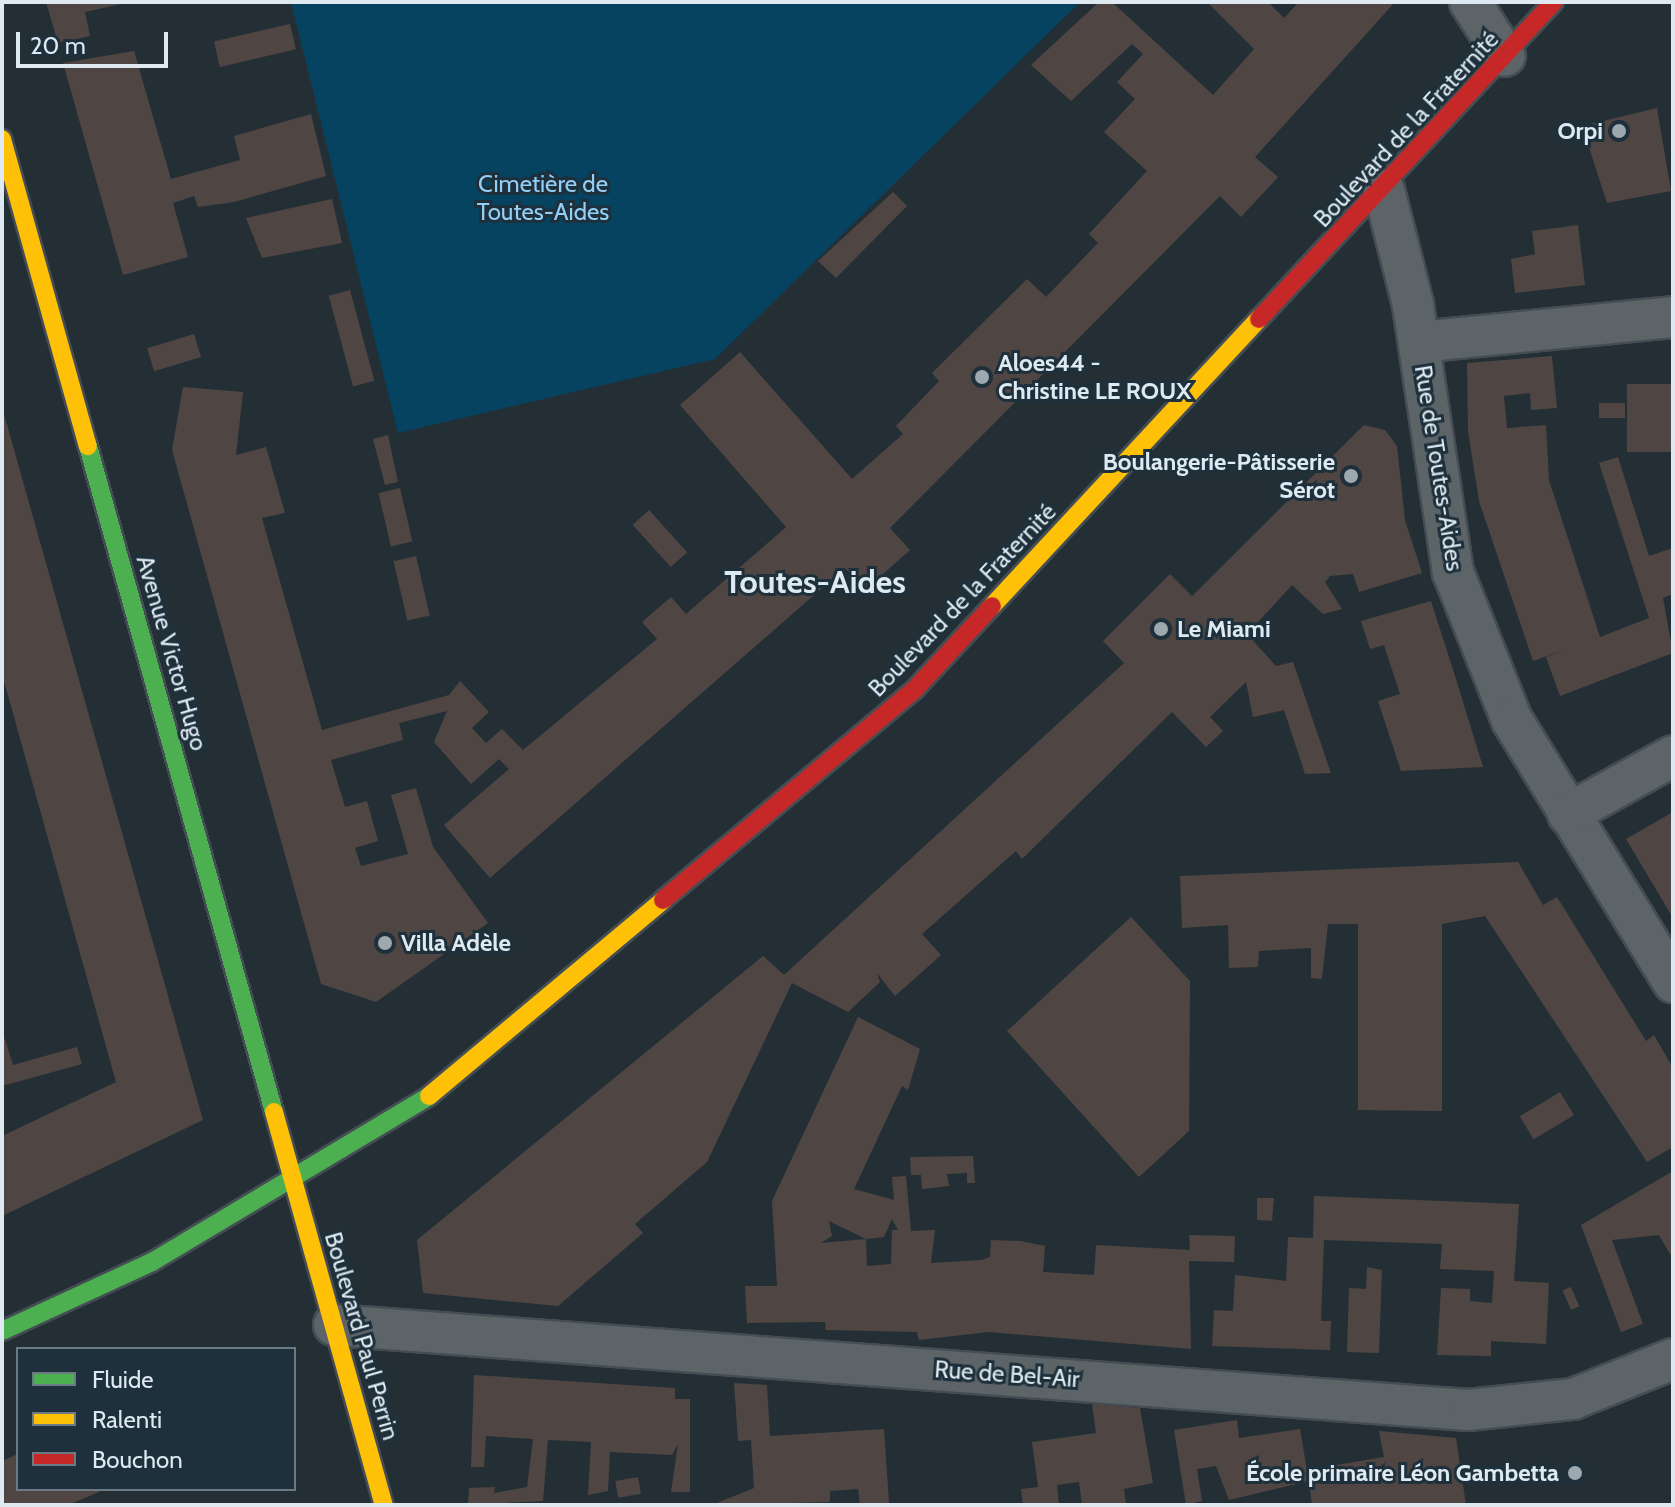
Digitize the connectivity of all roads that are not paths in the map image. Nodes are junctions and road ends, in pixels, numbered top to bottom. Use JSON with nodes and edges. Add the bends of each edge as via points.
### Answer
{"nodes":[{"id":1,"x":1470,"y":2,"type":"edge"},
{"id":2,"x":1554,"y":2,"type":"edge"},
{"id":3,"x":1505,"y":56,"type":"junction"},
{"id":4,"x":2,"y":139,"type":"edge"},
{"id":5,"x":1384,"y":190,"type":"junction"},
{"id":6,"x":1673,"y":317,"type":"edge"},
{"id":7,"x":1419,"y":342,"type":"junction"},
{"id":8,"x":1673,"y":756,"type":"edge"},
{"id":9,"x":1568,"y":814,"type":"junction"},
{"id":10,"x":1673,"y":982,"type":"edge"},
{"id":11,"x":294,"y":1181,"type":"junction"},
{"id":12,"x":334,"y":1325,"type":"junction"},
{"id":13,"x":2,"y":1331,"type":"edge"},
{"id":14,"x":1673,"y":1359,"type":"edge"},
{"id":15,"x":384,"y":1505,"type":"edge"}],
"edges":[{"from":1,"to":3,"type":"street"},
{"from":2,"to":3,"type":"main road","name":"Boulevard de la Fraternité"},
{"from":3,"to":5,"type":"main road","name":"Boulevard de la Fraternité"},
{"from":4,"to":11,"type":"main road","name":"Avenue Victor Hugo"},
{"from":5,"to":7,"type":"street","name":"Rue de Toutes-Aides"},
{"from":5,"to":11,"type":"main road","name":"Boulevard de la Fraternité","via":[[915,689],[424,1100]]},
{"from":6,"to":7,"type":"street"},
{"from":7,"to":9,"type":"street","name":"Rue de Toutes-Aides","via":[[1453,572],[1512,720]]},
{"from":8,"to":9,"type":"street"},
{"from":9,"to":10,"type":"street","name":"Rue de Toutes-Aides"},
{"from":11,"to":12,"type":"main road","name":"Boulevard Paul Perrin"},
{"from":11,"to":13,"type":"main road","name":"Boulevard de la Fraternité","via":[[152,1262]]},
{"from":12,"to":14,"type":"street","name":"Rue de Bel-Air","via":[[1468,1410],[1573,1399]]},
{"from":12,"to":15,"type":"main road","name":"Boulevard Paul Perrin"}]}
